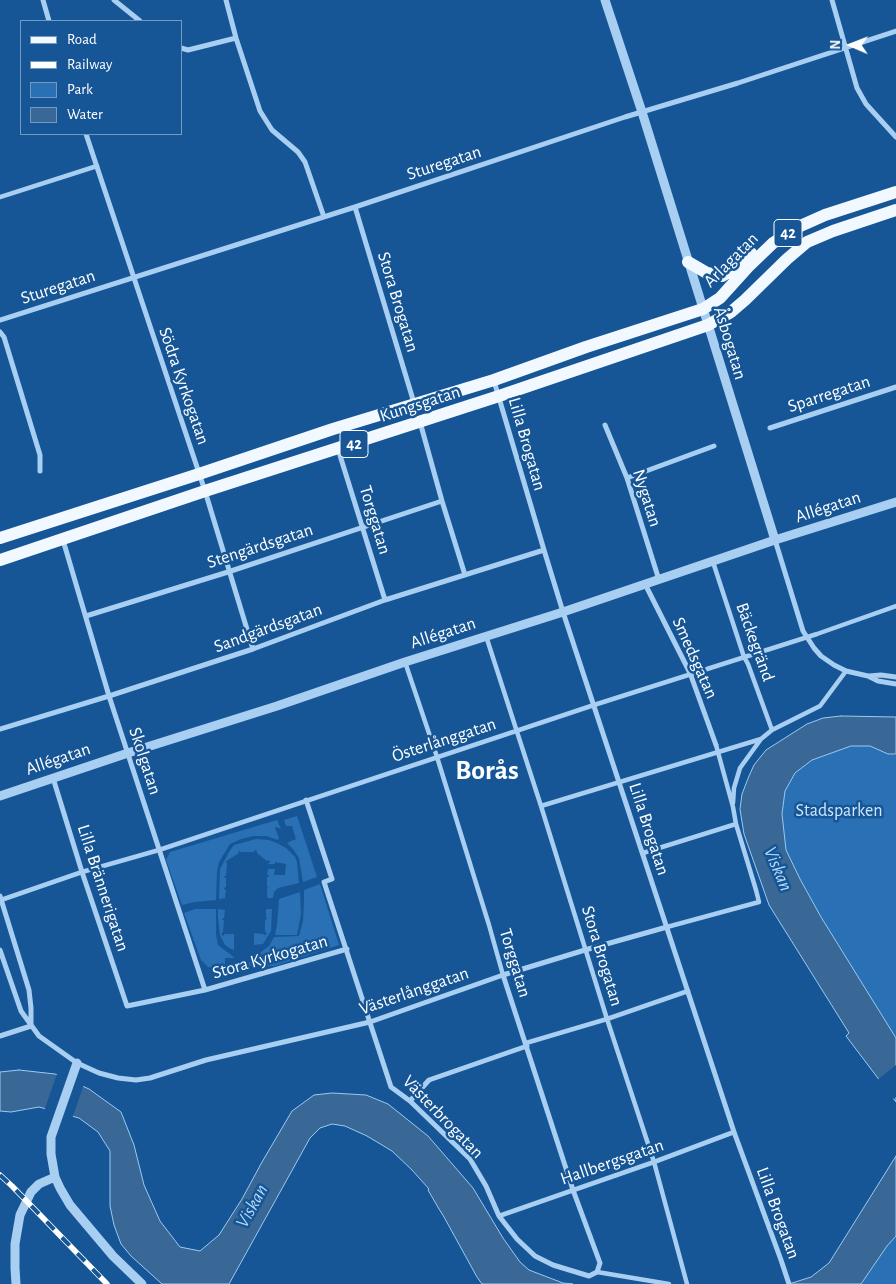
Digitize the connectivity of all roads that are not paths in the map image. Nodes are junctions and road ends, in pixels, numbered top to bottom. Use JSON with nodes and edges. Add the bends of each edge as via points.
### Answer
{"nodes":[{"id":1,"x":42,"y":0,"type":"edge"},
{"id":2,"x":114,"y":0,"type":"edge"},
{"id":3,"x":226,"y":0,"type":"edge"},
{"id":4,"x":605,"y":0,"type":"edge"},
{"id":5,"x":832,"y":0,"type":"edge"},
{"id":6,"x":49,"y":20,"type":"edge"},
{"id":7,"x":139,"y":20,"type":"edge"},
{"id":8,"x":896,"y":32,"type":"edge"},
{"id":9,"x":236,"y":38,"type":"junction"},
{"id":10,"x":846,"y":47,"type":"junction"},
{"id":11,"x":182,"y":48,"type":"edge"},
{"id":12,"x":642,"y":112,"type":"junction"},
{"id":13,"x":86,"y":135,"type":"edge"},
{"id":14,"x":896,"y":136,"type":"edge"},
{"id":15,"x":97,"y":166,"type":"junction"},
{"id":16,"x":896,"y":192,"type":"edge"},
{"id":17,"x":0,"y":197,"type":"edge"},
{"id":18,"x":355,"y":207,"type":"junction"},
{"id":19,"x":896,"y":210,"type":"edge"},
{"id":20,"x":324,"y":217,"type":"junction"},
{"id":21,"x":768,"y":248,"type":"junction"},
{"id":22,"x":688,"y":262,"type":"junction"},
{"id":23,"x":133,"y":278,"type":"junction"},
{"id":24,"x":703,"y":309,"type":"junction"},
{"id":25,"x":0,"y":320,"type":"edge"},
{"id":26,"x":708,"y":325,"type":"junction"},
{"id":27,"x":0,"y":332,"type":"edge"},
{"id":28,"x":494,"y":380,"type":"junction"},
{"id":29,"x":896,"y":387,"type":"edge"},
{"id":30,"x":499,"y":396,"type":"junction"},
{"id":31,"x":415,"y":404,"type":"junction"},
{"id":32,"x":420,"y":422,"type":"junction"},
{"id":33,"x":605,"y":425,"type":"dead end"},
{"id":34,"x":770,"y":428,"type":"dead end"},
{"id":35,"x":714,"y":446,"type":"dead end"},
{"id":36,"x":338,"y":449,"type":"junction"},
{"id":37,"x":40,"y":471,"type":"dead end"},
{"id":38,"x":199,"y":474,"type":"junction"},
{"id":39,"x":627,"y":478,"type":"junction"},
{"id":40,"x":204,"y":491,"type":"junction"},
{"id":41,"x":442,"y":501,"type":"junction"},
{"id":42,"x":896,"y":502,"type":"edge"},
{"id":43,"x":362,"y":527,"type":"junction"},
{"id":44,"x":0,"y":538,"type":"edge"},
{"id":45,"x":63,"y":539,"type":"junction"},
{"id":46,"x":775,"y":540,"type":"junction"},
{"id":47,"x":544,"y":550,"type":"junction"},
{"id":48,"x":0,"y":560,"type":"edge"},
{"id":49,"x":713,"y":562,"type":"junction"},
{"id":50,"x":228,"y":572,"type":"junction"},
{"id":51,"x":465,"y":575,"type":"junction"},
{"id":52,"x":659,"y":580,"type":"junction"},
{"id":53,"x":645,"y":584,"type":"junction"},
{"id":54,"x":385,"y":600,"type":"junction"},
{"id":55,"x":896,"y":606,"type":"edge"},
{"id":56,"x":564,"y":612,"type":"junction"},
{"id":57,"x":86,"y":616,"type":"junction"},
{"id":58,"x":486,"y":636,"type":"junction"},
{"id":59,"x":807,"y":637,"type":"junction"},
{"id":60,"x":253,"y":649,"type":"junction"},
{"id":61,"x":744,"y":657,"type":"junction"},
{"id":62,"x":405,"y":662,"type":"junction"},
{"id":63,"x":846,"y":671,"type":"junction"},
{"id":64,"x":690,"y":673,"type":"junction"},
{"id":65,"x":868,"y":676,"type":"junction"},
{"id":66,"x":896,"y":677,"type":"edge"},
{"id":67,"x":896,"y":684,"type":"edge"},
{"id":68,"x":109,"y":696,"type":"junction"},
{"id":69,"x":594,"y":704,"type":"junction"},
{"id":70,"x":0,"y":729,"type":"edge"},
{"id":71,"x":517,"y":730,"type":"junction"},
{"id":72,"x":772,"y":730,"type":"junction"},
{"id":73,"x":760,"y":739,"type":"junction"},
{"id":74,"x":716,"y":745,"type":"joint"},
{"id":75,"x":718,"y":752,"type":"junction"},
{"id":76,"x":128,"y":753,"type":"junction"},
{"id":77,"x":437,"y":757,"type":"junction"},
{"id":78,"x":53,"y":778,"type":"junction"},
{"id":79,"x":620,"y":782,"type":"junction"},
{"id":80,"x":0,"y":796,"type":"edge"},
{"id":81,"x":306,"y":800,"type":"junction"},
{"id":82,"x":541,"y":806,"type":"junction"},
{"id":83,"x":733,"y":807,"type":"junction"},
{"id":84,"x":736,"y":824,"type":"junction"},
{"id":85,"x":159,"y":850,"type":"junction"},
{"id":86,"x":643,"y":853,"type":"junction"},
{"id":87,"x":82,"y":872,"type":"junction"},
{"id":88,"x":1,"y":898,"type":"edge"},
{"id":89,"x":667,"y":927,"type":"junction"},
{"id":90,"x":0,"y":950,"type":"edge"},
{"id":91,"x":347,"y":950,"type":"junction"},
{"id":92,"x":585,"y":950,"type":"junction"},
{"id":93,"x":503,"y":975,"type":"junction"},
{"id":94,"x":205,"y":990,"type":"junction"},
{"id":95,"x":688,"y":991,"type":"junction"},
{"id":96,"x":127,"y":1006,"type":"joint"},
{"id":97,"x":606,"y":1019,"type":"junction"},
{"id":98,"x":370,"y":1022,"type":"junction"},
{"id":99,"x":30,"y":1026,"type":"junction"},
{"id":100,"x":0,"y":1036,"type":"edge"},
{"id":101,"x":527,"y":1045,"type":"junction"},
{"id":102,"x":76,"y":1063,"type":"junction"},
{"id":103,"x":410,"y":1101,"type":"junction"},
{"id":104,"x":734,"y":1132,"type":"junction"},
{"id":105,"x":654,"y":1162,"type":"junction"},
{"id":106,"x":55,"y":1177,"type":"junction"},
{"id":107,"x":573,"y":1190,"type":"junction"},
{"id":108,"x":499,"y":1216,"type":"junction"},
{"id":109,"x":597,"y":1272,"type":"junction"},
{"id":110,"x":16,"y":1284,"type":"edge"},
{"id":111,"x":142,"y":1284,"type":"edge"},
{"id":112,"x":669,"y":1284,"type":"edge"},
{"id":113,"x":687,"y":1284,"type":"edge"},
{"id":114,"x":788,"y":1284,"type":"edge"}],
"edges":[{"from":1,"to":6,"type":"street"},
{"from":2,"to":7,"type":"street"},
{"from":3,"to":9,"type":"street"},
{"from":4,"to":12,"type":"street","name":"Åsbogatan"},
{"from":5,"to":10,"type":"street"},
{"from":8,"to":10,"type":"street","name":"Sturegatan"},
{"from":9,"to":11,"type":"street","via":[[188,50]]},
{"from":9,"to":20,"type":"street","via":[[260,111],[272,130],[305,162]]},
{"from":10,"to":12,"type":"street","name":"Sturegatan"},
{"from":10,"to":14,"type":"street","via":[[857,88],[866,104]]},
{"from":12,"to":18,"type":"street","name":"Sturegatan"},
{"from":12,"to":22,"type":"street","name":"Åsbogatan"},
{"from":13,"to":15,"type":"street","name":"Södra Kyrkogatan"},
{"from":15,"to":17,"type":"street"},
{"from":15,"to":23,"type":"street","name":"Södra Kyrkogatan"},
{"from":16,"to":21,"type":"main road","name":"Arlagatan","number":"42","via":[[825,215],[798,227]]},
{"from":18,"to":20,"type":"street","name":"Sturegatan"},
{"from":18,"to":31,"type":"street","name":"Stora Brogatan"},
{"from":19,"to":26,"type":"main road","name":"Arlagatan","number":"42","via":[[807,242],[731,312]]},
{"from":20,"to":23,"type":"street","name":"Sturegatan"},
{"from":21,"to":22,"type":"main road","via":[[753,252],[722,276],[707,273]]},
{"from":21,"to":24,"type":"main road","name":"Arlagatan","number":"42","via":[[720,298]]},
{"from":22,"to":24,"type":"street","name":"Åsbogatan"},
{"from":23,"to":25,"type":"street","name":"Sturegatan"},
{"from":23,"to":38,"type":"street","name":"Södra Kyrkogatan"},
{"from":24,"to":26,"type":"street","name":"Åsbogatan"},
{"from":24,"to":28,"type":"main road","name":"Kungsgatan","number":"42"},
{"from":26,"to":30,"type":"main road","name":"Kungsgatan","number":"42"},
{"from":26,"to":46,"type":"street","name":"Åsbogatan"},
{"from":27,"to":37,"type":"street","via":[[40,456]]},
{"from":28,"to":30,"type":"street","name":"Lilla Brogatan"},
{"from":28,"to":31,"type":"main road","name":"Kungsgatan","number":"42"},
{"from":29,"to":34,"type":"street","name":"Sparregatan"},
{"from":30,"to":32,"type":"main road","name":"Kungsgatan","number":"42"},
{"from":30,"to":47,"type":"street","name":"Lilla Brogatan"},
{"from":31,"to":38,"type":"main road","name":"Kungsgatan","number":"42"},
{"from":32,"to":36,"type":"main road","name":"Kungsgatan","number":"42"},
{"from":32,"to":41,"type":"street"},
{"from":33,"to":39,"type":"street","name":"Nygatan"},
{"from":35,"to":39,"type":"street"},
{"from":36,"to":40,"type":"main road","name":"Kungsgatan","number":"42"},
{"from":36,"to":43,"type":"street","name":"Torggatan"},
{"from":38,"to":40,"type":"street","name":"Södra Kyrkogatan"},
{"from":38,"to":44,"type":"main road","name":"Kungsgatan","number":"42"},
{"from":39,"to":52,"type":"street","name":"Nygatan"},
{"from":40,"to":45,"type":"main road","name":"Kungsgatan","number":"42"},
{"from":40,"to":50,"type":"street","name":"Södra Kyrkogatan"},
{"from":41,"to":43,"type":"street","name":"Stengärdsgatan"},
{"from":41,"to":51,"type":"street"},
{"from":42,"to":46,"type":"street","name":"Allégatan"},
{"from":43,"to":50,"type":"street","name":"Stengärdsgatan"},
{"from":43,"to":54,"type":"street","name":"Torggatan"},
{"from":45,"to":48,"type":"main road","name":"Kungsgatan","number":"42"},
{"from":45,"to":57,"type":"street","name":"Skolgatan"},
{"from":46,"to":49,"type":"street","name":"Allégatan"},
{"from":46,"to":59,"type":"street","name":"Åsbogatan"},
{"from":47,"to":51,"type":"street","name":"Sandgärdsgatan"},
{"from":47,"to":56,"type":"street","name":"Lilla Brogatan"},
{"from":49,"to":52,"type":"street","name":"Allégatan"},
{"from":49,"to":61,"type":"street","name":"Bäckegränd"},
{"from":50,"to":57,"type":"street","name":"Stengärdsgatan"},
{"from":50,"to":60,"type":"street","name":"Södra Kyrkogatan"},
{"from":51,"to":54,"type":"street","name":"Sandgärdsgatan"},
{"from":52,"to":53,"type":"street","name":"Allégatan"},
{"from":53,"to":56,"type":"street","name":"Allégatan"},
{"from":53,"to":64,"type":"street","name":"Smedsgatan"},
{"from":54,"to":60,"type":"street","name":"Sandgärdsgatan"},
{"from":55,"to":59,"type":"street","name":"Österlånggatan"},
{"from":56,"to":58,"type":"street","name":"Allégatan"},
{"from":56,"to":69,"type":"street","name":"Lilla Brogatan"},
{"from":57,"to":68,"type":"street","name":"Skolgatan"},
{"from":58,"to":62,"type":"street","name":"Allégatan"},
{"from":58,"to":71,"type":"street","name":"Stora Brogatan"},
{"from":59,"to":61,"type":"street","name":"Österlånggatan"},
{"from":59,"to":63,"type":"street","name":"Åsbogatan","via":[[821,656]]},
{"from":60,"to":68,"type":"street","name":"Sandgärdsgatan"},
{"from":61,"to":64,"type":"street","name":"Österlånggatan"},
{"from":61,"to":72,"type":"street","name":"Bäckegränd"},
{"from":62,"to":76,"type":"street","name":"Allégatan"},
{"from":62,"to":77,"type":"street","name":"Torggatan"},
{"from":63,"to":65,"type":"street","name":"Åsbogatan"},
{"from":63,"to":72,"type":"street","via":[[813,712]]},
{"from":64,"to":69,"type":"street","name":"Österlånggatan"},
{"from":64,"to":74,"type":"street","name":"Smedsgatan"},
{"from":65,"to":66,"type":"street"},
{"from":65,"to":67,"type":"street"},
{"from":68,"to":70,"type":"street","name":"Sandgärdsgatan"},
{"from":68,"to":76,"type":"street","name":"Skolgatan"},
{"from":69,"to":71,"type":"street","name":"Österlånggatan"},
{"from":69,"to":79,"type":"street","name":"Lilla Brogatan"},
{"from":71,"to":77,"type":"street","name":"Österlånggatan"},
{"from":71,"to":82,"type":"street","name":"Stora Brogatan"},
{"from":72,"to":73,"type":"street"},
{"from":73,"to":75,"type":"street"},
{"from":73,"to":83,"type":"street","via":[[740,768]]},
{"from":74,"to":75,"type":"street"},
{"from":75,"to":79,"type":"street"},
{"from":75,"to":83,"type":"street"},
{"from":76,"to":78,"type":"street","name":"Allégatan"},
{"from":76,"to":85,"type":"street","name":"Skolgatan"},
{"from":77,"to":81,"type":"street","name":"Österlånggatan"},
{"from":77,"to":93,"type":"street","name":"Torggatan"},
{"from":78,"to":80,"type":"street","name":"Allégatan"},
{"from":78,"to":87,"type":"street","name":"Lilla Brännerigatan"},
{"from":79,"to":82,"type":"street"},
{"from":79,"to":86,"type":"street","name":"Lilla Brogatan"},
{"from":81,"to":85,"type":"street","name":"Österlånggatan"},
{"from":81,"to":91,"type":"street","via":[[332,879],[324,882]]},
{"from":82,"to":92,"type":"street","name":"Stora Brogatan"},
{"from":83,"to":84,"type":"street"},
{"from":84,"to":86,"type":"street"},
{"from":84,"to":89,"type":"street","name":"Västerlånggatan","via":[[759,902]]},
{"from":85,"to":87,"type":"street","name":"Österlånggatan"},
{"from":85,"to":94,"type":"street","name":"Skolgatan"},
{"from":86,"to":89,"type":"street","name":"Lilla Brogatan"},
{"from":87,"to":88,"type":"street","name":"Österlånggatan"},
{"from":87,"to":96,"type":"street","name":"Lilla Brännerigatan"},
{"from":88,"to":99,"type":"street","via":[[29,990]]},
{"from":89,"to":92,"type":"street","name":"Västerlånggatan"},
{"from":89,"to":95,"type":"street","name":"Lilla Brogatan"},
{"from":90,"to":99,"type":"street","via":[[21,1011]]},
{"from":91,"to":94,"type":"street","name":"Stora Kyrkogatan"},
{"from":91,"to":98,"type":"street","name":"Stora Kyrkogatan"},
{"from":92,"to":93,"type":"street","name":"Västerlånggatan"},
{"from":92,"to":97,"type":"street","name":"Stora Brogatan"},
{"from":93,"to":98,"type":"street","name":"Västerlånggatan"},
{"from":93,"to":101,"type":"street","name":"Torggatan"},
{"from":94,"to":96,"type":"street","name":"Stora Kyrkogatan"},
{"from":95,"to":97,"type":"street"},
{"from":95,"to":104,"type":"street","name":"Lilla Brogatan"},
{"from":97,"to":101,"type":"street"},
{"from":97,"to":105,"type":"street","name":"Stora Brogatan"},
{"from":98,"to":102,"type":"street","name":"Västerlånggatan","via":[[206,1060],[136,1080],[118,1078]]},
{"from":98,"to":103,"type":"street","name":"Västerbrogatan","via":[[391,1087]]},
{"from":99,"to":100,"type":"street"},
{"from":99,"to":102,"type":"street","name":"Västerlånggatan"},
{"from":101,"to":103,"type":"street","via":[[429,1080]]},
{"from":101,"to":107,"type":"street","name":"Torggatan"},
{"from":102,"to":106,"type":"street","via":[[51,1137]]},
{"from":103,"to":108,"type":"street","name":"Västerbrogatan","via":[[470,1159]]},
{"from":104,"to":105,"type":"street","name":"Hallbergsgatan"},
{"from":104,"to":114,"type":"street","name":"Lilla Brogatan"},
{"from":105,"to":107,"type":"street","name":"Hallbergsgatan"},
{"from":105,"to":113,"type":"street","name":"Stora Brogatan"},
{"from":106,"to":110,"type":"street","via":[[39,1184],[31,1192],[20,1215],[15,1244]]},
{"from":106,"to":111,"type":"street","via":[[70,1205],[113,1256]]},
{"from":107,"to":108,"type":"street","name":"Hallbergsgatan"},
{"from":107,"to":109,"type":"street","name":"Torggatan","via":[[600,1263]]},
{"from":108,"to":109,"type":"street","name":"Västerbrogatan","via":[[535,1256],[589,1276]]},
{"from":109,"to":112,"type":"street","name":"Västerbrogatan"}]}
